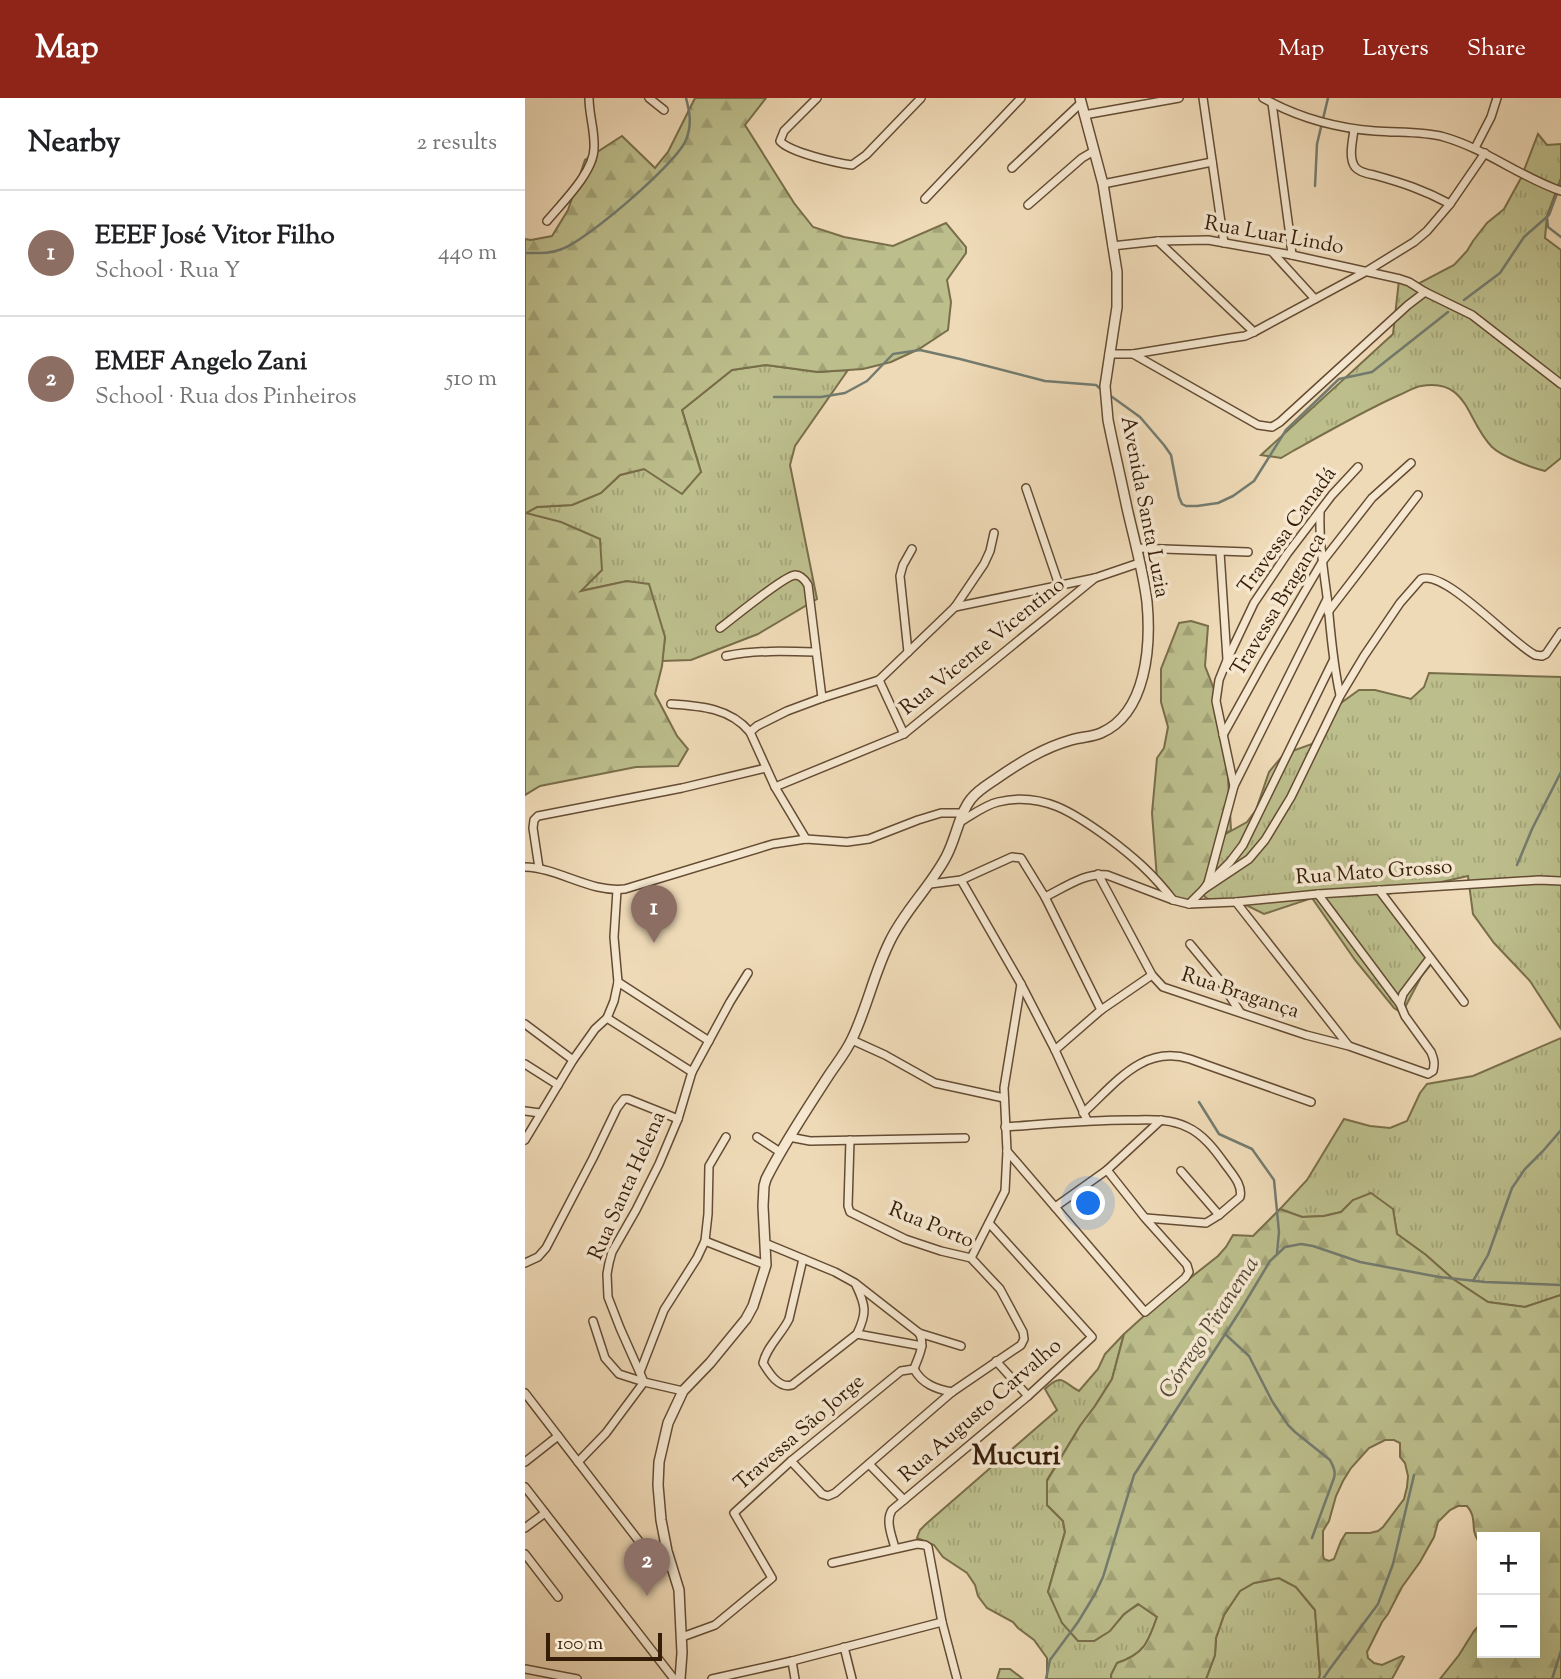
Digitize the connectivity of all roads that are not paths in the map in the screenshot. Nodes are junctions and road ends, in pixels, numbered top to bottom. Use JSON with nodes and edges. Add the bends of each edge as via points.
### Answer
{"nodes":[{"id":1,"x":589,"y":98,"type":"edge"},
{"id":2,"x":649,"y":98,"type":"edge"},
{"id":3,"x":817,"y":98,"type":"edge"},
{"id":4,"x":921,"y":98,"type":"edge"},
{"id":5,"x":1021,"y":98,"type":"edge"},
{"id":6,"x":1179,"y":98,"type":"edge"},
{"id":7,"x":1203,"y":98,"type":"edge"},
{"id":8,"x":1263,"y":98,"type":"edge"},
{"id":9,"x":1497,"y":98,"type":"edge"},
{"id":10,"x":1080,"y":101,"type":"edge"},
{"id":11,"x":1272,"y":103,"type":"junction"},
{"id":12,"x":664,"y":110,"type":"dead end"},
{"id":13,"x":1084,"y":115,"type":"junction"},
{"id":14,"x":1354,"y":129,"type":"junction"},
{"id":15,"x":1475,"y":148,"type":"junction"},
{"id":16,"x":1094,"y":151,"type":"junction"},
{"id":17,"x":1485,"y":153,"type":"junction"},
{"id":18,"x":1212,"y":162,"type":"junction"},
{"id":19,"x":1012,"y":168,"type":"dead end"},
{"id":20,"x":1103,"y":184,"type":"junction"},
{"id":21,"x":1561,"y":191,"type":"edge"},
{"id":22,"x":925,"y":199,"type":"dead end"},
{"id":23,"x":1028,"y":205,"type":"dead end"},
{"id":24,"x":1450,"y":205,"type":"junction"},
{"id":25,"x":547,"y":221,"type":"dead end"},
{"id":26,"x":1158,"y":241,"type":"junction"},
{"id":27,"x":1224,"y":243,"type":"junction"},
{"id":28,"x":1112,"y":246,"type":"junction"},
{"id":29,"x":1272,"y":252,"type":"junction"},
{"id":30,"x":1291,"y":255,"type":"junction"},
{"id":31,"x":1367,"y":271,"type":"junction"},
{"id":32,"x":1425,"y":292,"type":"junction"},
{"id":33,"x":1315,"y":299,"type":"junction"},
{"id":34,"x":1254,"y":332,"type":"junction"},
{"id":35,"x":1109,"y":354,"type":"junction"},
{"id":36,"x":1133,"y":354,"type":"junction"},
{"id":37,"x":1561,"y":384,"type":"edge"},
{"id":38,"x":1411,"y":463,"type":"dead end"},
{"id":39,"x":1358,"y":467,"type":"dead end"},
{"id":40,"x":1026,"y":488,"type":"dead end"},
{"id":41,"x":1418,"y":495,"type":"dead end"},
{"id":42,"x":1320,"y":512,"type":"junction"},
{"id":43,"x":994,"y":533,"type":"dead end"},
{"id":44,"x":1136,"y":548,"type":"junction"},
{"id":45,"x":912,"y":549,"type":"dead end"},
{"id":46,"x":1220,"y":552,"type":"junction"},
{"id":47,"x":1248,"y":552,"type":"dead end"},
{"id":48,"x":1322,"y":562,"type":"junction"},
{"id":49,"x":1139,"y":563,"type":"junction"},
{"id":50,"x":1094,"y":578,"type":"junction"},
{"id":51,"x":1059,"y":585,"type":"junction"},
{"id":52,"x":1327,"y":598,"type":"junction"},
{"id":53,"x":955,"y":607,"type":"junction"},
{"id":54,"x":1328,"y":612,"type":"junction"},
{"id":55,"x":720,"y":628,"type":"dead end"},
{"id":56,"x":1561,"y":632,"type":"edge"},
{"id":57,"x":816,"y":652,"type":"junction"},
{"id":58,"x":908,"y":652,"type":"junction"},
{"id":59,"x":726,"y":656,"type":"dead end"},
{"id":60,"x":1227,"y":660,"type":"junction"},
{"id":61,"x":1333,"y":661,"type":"junction"},
{"id":62,"x":879,"y":680,"type":"junction"},
{"id":63,"x":1340,"y":696,"type":"junction"},
{"id":64,"x":822,"y":698,"type":"junction"},
{"id":65,"x":671,"y":704,"type":"dead end"},
{"id":66,"x":750,"y":732,"type":"junction"},
{"id":67,"x":904,"y":734,"type":"junction"},
{"id":68,"x":1223,"y":735,"type":"junction"},
{"id":69,"x":766,"y":768,"type":"junction"},
{"id":70,"x":1234,"y":786,"type":"junction"},
{"id":71,"x":775,"y":787,"type":"junction"},
{"id":72,"x":961,"y":817,"type":"junction"},
{"id":73,"x":806,"y":839,"type":"junction"},
{"id":74,"x":525,"y":867,"type":"edge"},
{"id":75,"x":539,"y":868,"type":"junction"},
{"id":76,"x":1098,"y":874,"type":"junction"},
{"id":77,"x":961,"y":880,"type":"junction"},
{"id":78,"x":1561,"y":881,"type":"edge"},
{"id":79,"x":930,"y":884,"type":"junction"},
{"id":80,"x":1206,"y":886,"type":"junction"},
{"id":81,"x":617,"y":890,"type":"junction"},
{"id":82,"x":1378,"y":890,"type":"junction"},
{"id":83,"x":1318,"y":894,"type":"junction"},
{"id":84,"x":1045,"y":897,"type":"junction"},
{"id":85,"x":1173,"y":901,"type":"junction"},
{"id":86,"x":1236,"y":902,"type":"junction"},
{"id":87,"x":1189,"y":904,"type":"junction"},
{"id":88,"x":1190,"y":944,"type":"dead end"},
{"id":89,"x":1430,"y":958,"type":"junction"},
{"id":90,"x":748,"y":973,"type":"dead end"},
{"id":91,"x":1152,"y":975,"type":"junction"},
{"id":92,"x":618,"y":982,"type":"junction"},
{"id":93,"x":1021,"y":984,"type":"junction"},
{"id":94,"x":1464,"y":1002,"type":"dead end"},
{"id":95,"x":1400,"y":1004,"type":"junction"},
{"id":96,"x":1101,"y":1010,"type":"junction"},
{"id":97,"x":1240,"y":1012,"type":"junction"},
{"id":98,"x":607,"y":1018,"type":"junction"},
{"id":99,"x":525,"y":1024,"type":"edge"},
{"id":100,"x":852,"y":1040,"type":"junction"},
{"id":101,"x":709,"y":1041,"type":"junction"},
{"id":102,"x":1349,"y":1046,"type":"junction"},
{"id":103,"x":1055,"y":1050,"type":"junction"},
{"id":104,"x":573,"y":1060,"type":"junction"},
{"id":105,"x":525,"y":1064,"type":"edge"},
{"id":106,"x":692,"y":1072,"type":"junction"},
{"id":107,"x":558,"y":1085,"type":"junction"},
{"id":108,"x":1004,"y":1098,"type":"junction"},
{"id":109,"x":1311,"y":1102,"type":"dead end"},
{"id":110,"x":525,"y":1111,"type":"edge"},
{"id":111,"x":540,"y":1113,"type":"junction"},
{"id":112,"x":1085,"y":1116,"type":"junction"},
{"id":113,"x":678,"y":1119,"type":"junction"},
{"id":114,"x":1161,"y":1120,"type":"junction"},
{"id":115,"x":1005,"y":1127,"type":"junction"},
{"id":116,"x":726,"y":1137,"type":"dead end"},
{"id":117,"x":757,"y":1137,"type":"dead end"},
{"id":118,"x":789,"y":1137,"type":"junction"},
{"id":119,"x":965,"y":1138,"type":"dead end"},
{"id":120,"x":525,"y":1140,"type":"edge"},
{"id":121,"x":850,"y":1140,"type":"junction"},
{"id":122,"x":1007,"y":1151,"type":"junction"},
{"id":123,"x":780,"y":1152,"type":"junction"},
{"id":124,"x":1107,"y":1170,"type":"junction"},
{"id":125,"x":1181,"y":1171,"type":"dead end"},
{"id":126,"x":1055,"y":1207,"type":"junction"},
{"id":127,"x":1219,"y":1215,"type":"junction"},
{"id":128,"x":1145,"y":1218,"type":"junction"},
{"id":129,"x":989,"y":1223,"type":"junction"},
{"id":130,"x":705,"y":1241,"type":"junction"},
{"id":131,"x":765,"y":1243,"type":"junction"},
{"id":132,"x":971,"y":1258,"type":"junction"},
{"id":133,"x":803,"y":1259,"type":"junction"},
{"id":134,"x":525,"y":1264,"type":"edge"},
{"id":135,"x":766,"y":1265,"type":"junction"},
{"id":136,"x":855,"y":1283,"type":"junction"},
{"id":137,"x":593,"y":1321,"type":"dead end"},
{"id":138,"x":919,"y":1333,"type":"junction"},
{"id":139,"x":857,"y":1334,"type":"junction"},
{"id":140,"x":922,"y":1346,"type":"junction"},
{"id":141,"x":961,"y":1346,"type":"dead end"},
{"id":142,"x":996,"y":1361,"type":"junction"},
{"id":143,"x":914,"y":1369,"type":"junction"},
{"id":144,"x":640,"y":1372,"type":"junction"},
{"id":145,"x":644,"y":1382,"type":"junction"},
{"id":146,"x":683,"y":1391,"type":"junction"},
{"id":147,"x":952,"y":1392,"type":"junction"},
{"id":148,"x":525,"y":1393,"type":"edge"},
{"id":149,"x":1028,"y":1396,"type":"junction"},
{"id":150,"x":558,"y":1436,"type":"junction"},
{"id":151,"x":791,"y":1461,"type":"junction"},
{"id":152,"x":525,"y":1462,"type":"edge"},
{"id":153,"x":578,"y":1462,"type":"junction"},
{"id":154,"x":869,"y":1464,"type":"junction"},
{"id":155,"x":525,"y":1487,"type":"edge"},
{"id":156,"x":904,"y":1500,"type":"junction"},
{"id":157,"x":545,"y":1513,"type":"junction"},
{"id":158,"x":525,"y":1528,"type":"edge"},
{"id":159,"x":895,"y":1548,"type":"junction"},
{"id":160,"x":525,"y":1554,"type":"edge"},
{"id":161,"x":832,"y":1563,"type":"dead end"},
{"id":162,"x":673,"y":1569,"type":"junction"},
{"id":163,"x":558,"y":1597,"type":"dead end"},
{"id":164,"x":942,"y":1622,"type":"junction"},
{"id":165,"x":682,"y":1637,"type":"junction"},
{"id":166,"x":844,"y":1647,"type":"junction"},
{"id":167,"x":792,"y":1661,"type":"junction"},
{"id":168,"x":525,"y":1669,"type":"edge"},
{"id":169,"x":577,"y":1679,"type":"edge"},
{"id":170,"x":674,"y":1679,"type":"edge"},
{"id":171,"x":680,"y":1679,"type":"edge"},
{"id":172,"x":712,"y":1679,"type":"edge"},
{"id":173,"x":796,"y":1679,"type":"edge"},
{"id":174,"x":852,"y":1679,"type":"edge"},
{"id":175,"x":957,"y":1679,"type":"edge"}],
"edges":[{"from":1,"to":25,"type":"street","via":[[592,161]]},
{"from":2,"to":12,"type":"street"},
{"from":3,"to":4,"type":"street","via":[[780,141],[800,152],[852,165]]},
{"from":5,"to":22,"type":"street"},
{"from":6,"to":13,"type":"street"},
{"from":7,"to":18,"type":"street"},
{"from":8,"to":11,"type":"street"},
{"from":9,"to":15,"type":"street"},
{"from":10,"to":13,"type":"street","name":"Avenida Santa Luzia"},
{"from":10,"to":19,"type":"street"},
{"from":11,"to":14,"type":"street"},
{"from":11,"to":30,"type":"street"},
{"from":13,"to":16,"type":"street","name":"Avenida Santa Luzia"},
{"from":14,"to":15,"type":"street","via":[[1432,134]]},
{"from":14,"to":24,"type":"street","via":[[1351,156],[1359,170],[1410,185]]},
{"from":15,"to":17,"type":"street"},
{"from":16,"to":20,"type":"street","name":"Avenida Santa Luzia"},
{"from":16,"to":23,"type":"street"},
{"from":17,"to":21,"type":"street"},
{"from":17,"to":24,"type":"street"},
{"from":18,"to":20,"type":"street"},
{"from":18,"to":27,"type":"street"},
{"from":20,"to":28,"type":"street","name":"Avenida Santa Luzia"},
{"from":24,"to":31,"type":"street","via":[[1414,242]]},
{"from":26,"to":27,"type":"street","name":"Rua Luar Lindo"},
{"from":26,"to":28,"type":"street","name":"Rua Luar Lindo"},
{"from":26,"to":34,"type":"street"},
{"from":27,"to":29,"type":"street","name":"Rua Luar Lindo"},
{"from":28,"to":35,"type":"street","name":"Avenida Santa Luzia","via":[[1118,289]]},
{"from":29,"to":30,"type":"street","name":"Rua Luar Lindo"},
{"from":29,"to":33,"type":"street"},
{"from":30,"to":31,"type":"street","name":"Rua Luar Lindo"},
{"from":31,"to":32,"type":"street","name":"Rua Luar Lindo","via":[[1409,282]]},
{"from":31,"to":33,"type":"street"},
{"from":32,"to":36,"type":"street","via":[[1272,427],[1258,425]]},
{"from":32,"to":37,"type":"street","name":"Rua Luar Lindo","via":[[1472,315]]},
{"from":33,"to":34,"type":"street"},
{"from":34,"to":36,"type":"street"},
{"from":35,"to":36,"type":"street"},
{"from":35,"to":44,"type":"street","name":"Avenida Santa Luzia","via":[[1108,420]]},
{"from":38,"to":48,"type":"street","name":"Travessa Bragança","via":[[1372,498]]},
{"from":39,"to":42,"type":"street","name":"Travessa Canadá"},
{"from":40,"to":51,"type":"street"},
{"from":41,"to":54,"type":"street"},
{"from":42,"to":48,"type":"street"},
{"from":42,"to":60,"type":"street","name":"Travessa Canadá","via":[[1254,603]]},
{"from":43,"to":53,"type":"street","via":[[984,564]]},
{"from":44,"to":46,"type":"street"},
{"from":44,"to":49,"type":"street","name":"Avenida Santa Luzia"},
{"from":45,"to":58,"type":"street","via":[[900,576]]},
{"from":46,"to":47,"type":"street"},
{"from":46,"to":60,"type":"street"},
{"from":48,"to":52,"type":"street"},
{"from":48,"to":68,"type":"street","name":"Travessa Bragança"},
{"from":49,"to":50,"type":"street"},
{"from":49,"to":72,"type":"street","name":"Avenida Santa Luzia","via":[[1147,604],[1147,650],[1131,709],[1102,733],[1072,740],[1022,762],[979,790]]},
{"from":50,"to":51,"type":"street"},
{"from":50,"to":67,"type":"street","name":"Rua Vicente Vicentino"},
{"from":51,"to":53,"type":"street"},
{"from":52,"to":54,"type":"street"},
{"from":52,"to":70,"type":"street"},
{"from":53,"to":58,"type":"street"},
{"from":54,"to":61,"type":"street"},
{"from":55,"to":57,"type":"street","via":[[796,575],[808,585]]},
{"from":56,"to":63,"type":"street","via":[[1546,654],[1535,655],[1453,589],[1425,577],[1400,603]]},
{"from":57,"to":59,"type":"street"},
{"from":57,"to":64,"type":"street"},
{"from":58,"to":62,"type":"street"},
{"from":60,"to":68,"type":"street","name":"Travessa Canadá","via":[[1216,692]]},
{"from":61,"to":63,"type":"street"},
{"from":61,"to":80,"type":"street","via":[[1243,845]]},
{"from":62,"to":64,"type":"street"},
{"from":62,"to":67,"type":"street"},
{"from":63,"to":80,"type":"street","via":[[1265,840],[1249,859]]},
{"from":64,"to":66,"type":"street"},
{"from":65,"to":66,"type":"street","via":[[727,713]]},
{"from":66,"to":69,"type":"street"},
{"from":67,"to":71,"type":"street","name":"Rua Vicente Vicentino"},
{"from":68,"to":70,"type":"street"},
{"from":69,"to":71,"type":"street"},
{"from":69,"to":75,"type":"street","via":[[538,816],[533,828]]},
{"from":70,"to":80,"type":"street"},
{"from":71,"to":73,"type":"street"},
{"from":72,"to":73,"type":"street","via":[[941,813],[869,839]]},
{"from":72,"to":79,"type":"street","name":"Avenida Santa Luzia","via":[[952,845]]},
{"from":72,"to":85,"type":"street","via":[[1008,800],[1057,806],[1134,857]]},
{"from":73,"to":81,"type":"street","via":[[773,844]]},
{"from":74,"to":75,"type":"street"},
{"from":75,"to":81,"type":"street"},
{"from":76,"to":84,"type":"street"},
{"from":76,"to":85,"type":"street","name":"Rua Mato Grosso"},
{"from":76,"to":91,"type":"street"},
{"from":77,"to":79,"type":"street"},
{"from":77,"to":84,"type":"street","via":[[1018,857]]},
{"from":77,"to":93,"type":"street"},
{"from":78,"to":82,"type":"street","name":"Rua Mato Grosso"},
{"from":79,"to":100,"type":"street","name":"Avenida Santa Luzia","via":[[891,939]]},
{"from":80,"to":87,"type":"street"},
{"from":81,"to":92,"type":"street","via":[[614,937]]},
{"from":82,"to":83,"type":"street","name":"Rua Mato Grosso"},
{"from":82,"to":89,"type":"street"},
{"from":83,"to":86,"type":"street","name":"Rua Mato Grosso"},
{"from":83,"to":95,"type":"street"},
{"from":84,"to":96,"type":"street"},
{"from":85,"to":87,"type":"street","name":"Rua Mato Grosso"},
{"from":86,"to":87,"type":"street","name":"Rua Mato Grosso"},
{"from":86,"to":102,"type":"street"},
{"from":88,"to":97,"type":"street"},
{"from":89,"to":94,"type":"street"},
{"from":89,"to":95,"type":"street"},
{"from":90,"to":101,"type":"street","name":"Rua Santa Helena"},
{"from":91,"to":96,"type":"street","name":"Rua Bragança"},
{"from":91,"to":97,"type":"street","name":"Rua Bragança","via":[[1171,990]]},
{"from":92,"to":98,"type":"street"},
{"from":92,"to":101,"type":"street"},
{"from":93,"to":103,"type":"street"},
{"from":93,"to":108,"type":"street"},
{"from":95,"to":102,"type":"street","name":"Rua Bragança","via":[[1431,1052],[1435,1063],[1431,1073]]},
{"from":96,"to":103,"type":"street","name":"Rua Bragança"},
{"from":97,"to":102,"type":"street","name":"Rua Bragança"},
{"from":98,"to":104,"type":"street"},
{"from":98,"to":106,"type":"street"},
{"from":99,"to":104,"type":"street"},
{"from":100,"to":108,"type":"street","via":[[935,1083]]},
{"from":100,"to":118,"type":"street","name":"Avenida Santa Luzia"},
{"from":101,"to":106,"type":"street","name":"Rua Santa Helena"},
{"from":103,"to":112,"type":"street"},
{"from":104,"to":107,"type":"street"},
{"from":105,"to":107,"type":"street"},
{"from":106,"to":113,"type":"street","name":"Rua Santa Helena"},
{"from":107,"to":111,"type":"street"},
{"from":108,"to":115,"type":"street"},
{"from":109,"to":112,"type":"street","via":[[1181,1056],[1163,1055],[1131,1069]]},
{"from":110,"to":111,"type":"street"},
{"from":111,"to":120,"type":"street"},
{"from":112,"to":114,"type":"street"},
{"from":112,"to":115,"type":"street"},
{"from":113,"to":134,"type":"street","via":[[624,1099],[546,1248]]},
{"from":113,"to":144,"type":"street","name":"Rua Santa Helena","via":[[612,1252],[607,1274],[608,1297]]},
{"from":114,"to":124,"type":"street"},
{"from":114,"to":127,"type":"street","via":[[1198,1133],[1239,1185],[1242,1193],[1237,1201]]},
{"from":115,"to":122,"type":"street"},
{"from":116,"to":130,"type":"street","via":[[709,1166]]},
{"from":117,"to":123,"type":"street"},
{"from":118,"to":121,"type":"street","via":[[810,1142]]},
{"from":118,"to":123,"type":"street","name":"Avenida Santa Luzia"},
{"from":119,"to":121,"type":"street"},
{"from":121,"to":132,"type":"street","name":"Rua Porto","via":[[850,1212],[905,1239]]},
{"from":122,"to":126,"type":"street"},
{"from":122,"to":129,"type":"street","via":[[1005,1191]]},
{"from":123,"to":131,"type":"street","name":"Avenida Santa Luzia","via":[[765,1179]]},
{"from":124,"to":126,"type":"street"},
{"from":124,"to":128,"type":"street"},
{"from":125,"to":127,"type":"street"},
{"from":126,"to":128,"type":"street","via":[[1145,1312],[1189,1272]]},
{"from":127,"to":128,"type":"street","via":[[1206,1223]]},
{"from":129,"to":132,"type":"street"},
{"from":129,"to":149,"type":"street","name":"Rua Augusto Carvalho","via":[[1092,1338]]},
{"from":130,"to":135,"type":"street"},
{"from":130,"to":144,"type":"street","via":[[664,1310]]},
{"from":131,"to":133,"type":"street"},
{"from":131,"to":135,"type":"street","name":"Avenida Santa Luzia"},
{"from":132,"to":142,"type":"street","name":"Rua Porto","via":[[1000,1289],[1023,1332],[1021,1345]]},
{"from":133,"to":136,"type":"street"},
{"from":133,"to":139,"type":"street","via":[[789,1319],[765,1356],[766,1368],[781,1385],[792,1385]]},
{"from":135,"to":146,"type":"street","name":"Avenida Santa Luzia","via":[[750,1313]]},
{"from":136,"to":138,"type":"street"},
{"from":136,"to":139,"type":"street","via":[[865,1313]]},
{"from":137,"to":145,"type":"street","via":[[605,1358],[619,1374]]},
{"from":138,"to":140,"type":"street"},
{"from":138,"to":141,"type":"street"},
{"from":139,"to":140,"type":"street"},
{"from":140,"to":143,"type":"street"},
{"from":142,"to":147,"type":"street"},
{"from":142,"to":149,"type":"street"},
{"from":143,"to":147,"type":"street","via":[[925,1383]]},
{"from":143,"to":151,"type":"street","name":"Travessa São Jorge","via":[[896,1374]]},
{"from":144,"to":145,"type":"street","name":"Rua Santa Helena"},
{"from":145,"to":146,"type":"street"},
{"from":145,"to":153,"type":"street"},
{"from":146,"to":162,"type":"street","name":"Avenida Santa Luzia","via":[[668,1423],[659,1462],[660,1508]]},
{"from":147,"to":154,"type":"street"},
{"from":148,"to":150,"type":"street"},
{"from":149,"to":156,"type":"street","name":"Rua Augusto Carvalho"},
{"from":150,"to":152,"type":"street"},
{"from":150,"to":153,"type":"street"},
{"from":151,"to":154,"type":"street","via":[[828,1496]]},
{"from":151,"to":165,"type":"street","name":"Travessa São Jorge","via":[[734,1513],[772,1578],[716,1625]]},
{"from":153,"to":162,"type":"street","via":[[645,1549]]},
{"from":154,"to":156,"type":"street"},
{"from":155,"to":157,"type":"street"},
{"from":156,"to":159,"type":"street","name":"Rua Augusto Carvalho","via":[[888,1516]]},
{"from":157,"to":158,"type":"street"},
{"from":157,"to":170,"type":"street"},
{"from":159,"to":161,"type":"street"},
{"from":159,"to":164,"type":"street","via":[[921,1543],[928,1548]]},
{"from":160,"to":163,"type":"street"},
{"from":162,"to":165,"type":"street","name":"Avenida Santa Luzia"},
{"from":164,"to":166,"type":"street"},
{"from":164,"to":175,"type":"street"},
{"from":165,"to":171,"type":"street","name":"Avenida Santa Luzia"},
{"from":166,"to":167,"type":"street"},
{"from":166,"to":174,"type":"street"},
{"from":167,"to":172,"type":"street"},
{"from":167,"to":173,"type":"street"},
{"from":168,"to":169,"type":"street"}]}
